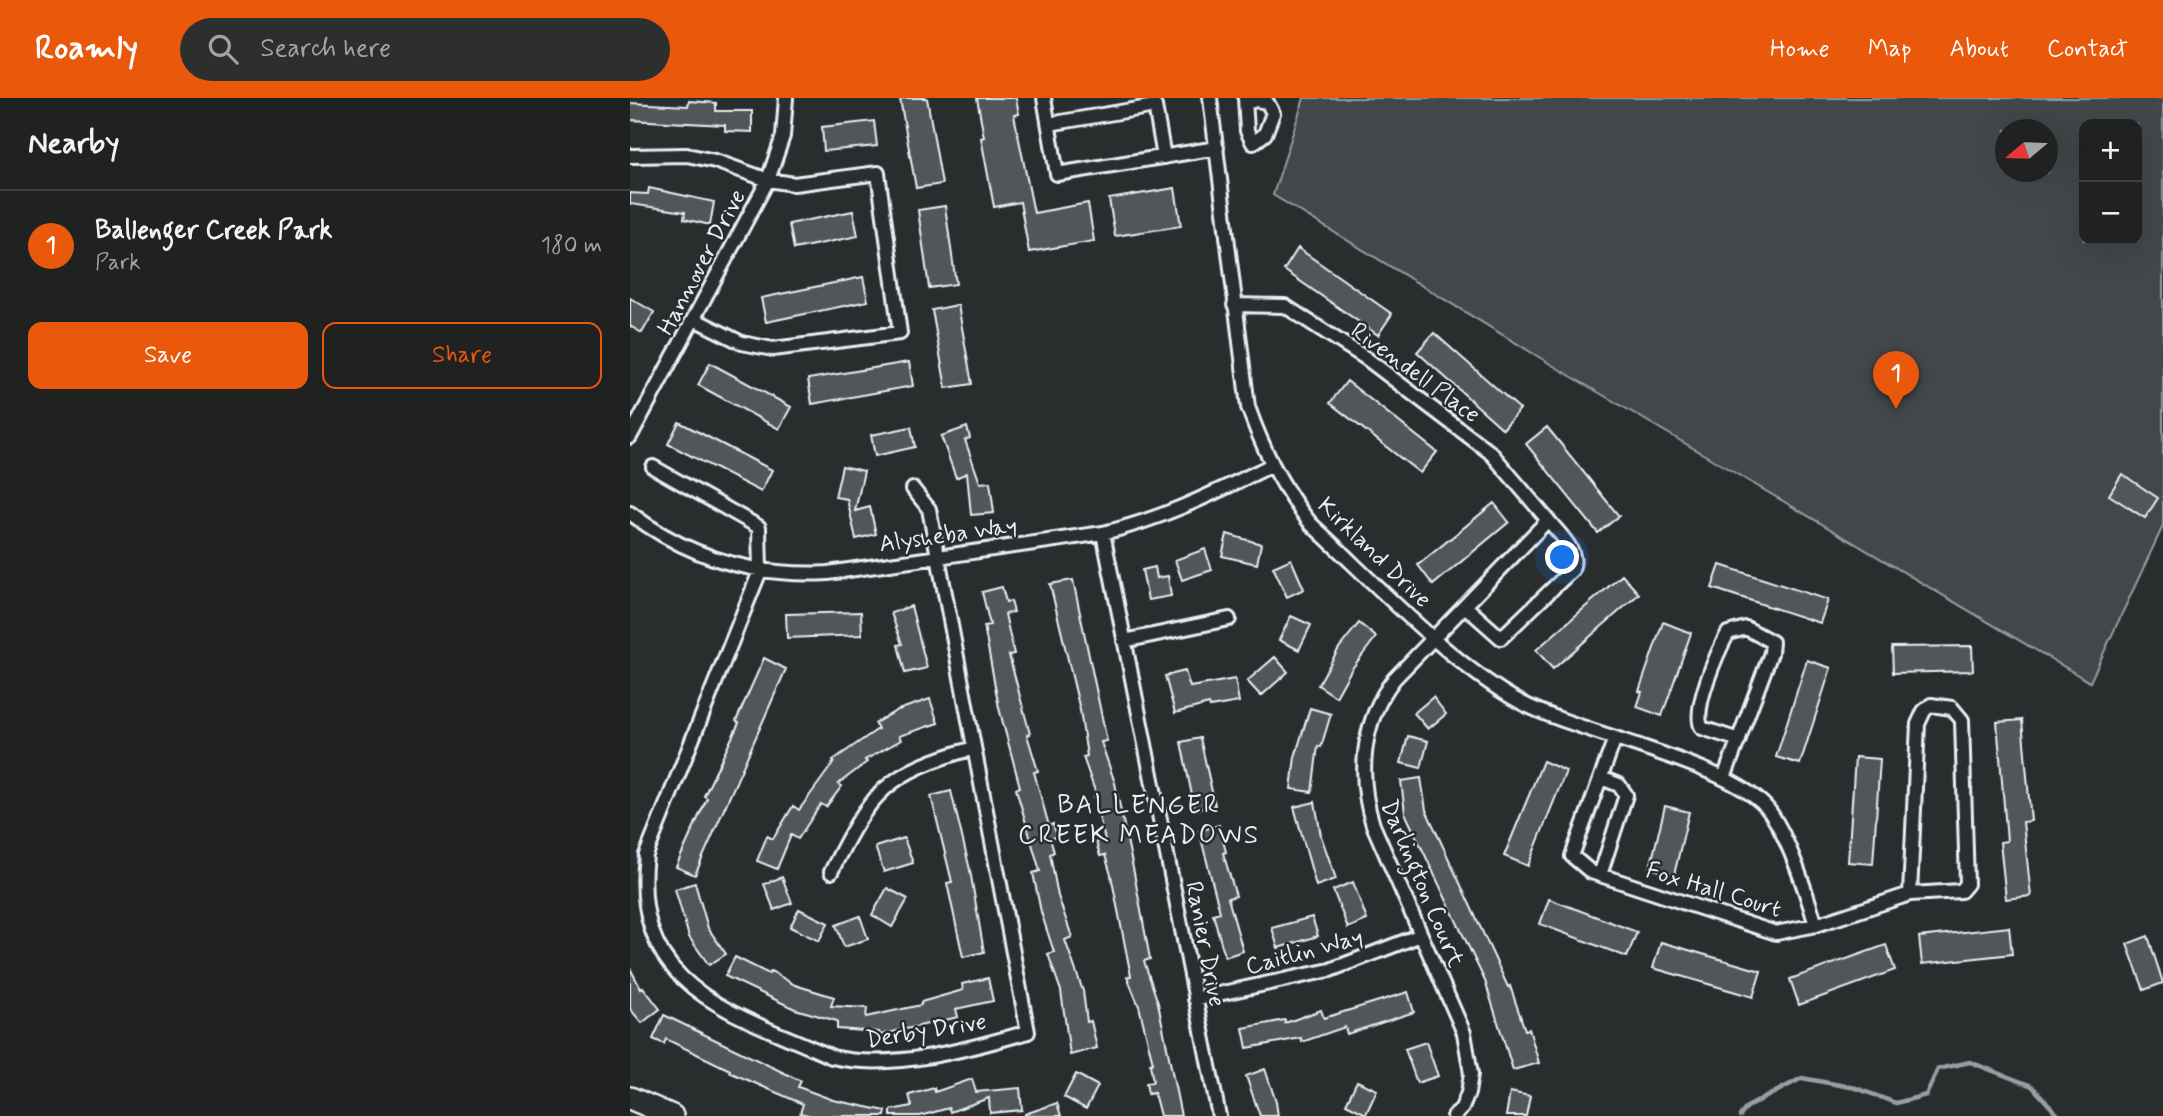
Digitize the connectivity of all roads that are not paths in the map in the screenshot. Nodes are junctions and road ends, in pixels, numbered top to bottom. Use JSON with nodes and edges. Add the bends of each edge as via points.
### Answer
{"nodes":[{"id":1,"x":786,"y":98,"type":"edge"},
{"id":2,"x":1044,"y":98,"type":"edge"},
{"id":3,"x":1210,"y":98,"type":"edge"},
{"id":4,"x":1049,"y":124,"type":"junction"},
{"id":5,"x":1217,"y":148,"type":"junction"},
{"id":6,"x":630,"y":156,"type":"edge"},
{"id":7,"x":1164,"y":157,"type":"junction"},
{"id":8,"x":768,"y":180,"type":"junction"},
{"id":9,"x":1234,"y":305,"type":"junction"},
{"id":10,"x":694,"y":319,"type":"junction"},
{"id":11,"x":630,"y":437,"type":"edge"},
{"id":12,"x":1272,"y":465,"type":"junction"},
{"id":13,"x":653,"y":467,"type":"dead end"},
{"id":14,"x":913,"y":489,"type":"dead end"},
{"id":15,"x":630,"y":513,"type":"edge"},
{"id":16,"x":1548,"y":520,"type":"junction"},
{"id":17,"x":1103,"y":533,"type":"junction"},
{"id":18,"x":939,"y":555,"type":"junction"},
{"id":19,"x":760,"y":571,"type":"junction"},
{"id":20,"x":1466,"y":607,"type":"junction"},
{"id":21,"x":1229,"y":619,"type":"dead end"},
{"id":22,"x":1434,"y":637,"type":"junction"},
{"id":23,"x":1124,"y":641,"type":"junction"},
{"id":24,"x":1615,"y":738,"type":"junction"},
{"id":25,"x":1739,"y":740,"type":"junction"},
{"id":26,"x":974,"y":748,"type":"junction"},
{"id":27,"x":1601,"y":778,"type":"junction"},
{"id":28,"x":1724,"y":778,"type":"junction"},
{"id":29,"x":831,"y":872,"type":"dead end"},
{"id":30,"x":1600,"y":875,"type":"junction"},
{"id":31,"x":1910,"y":894,"type":"junction"},
{"id":32,"x":1816,"y":925,"type":"junction"},
{"id":33,"x":1422,"y":935,"type":"junction"},
{"id":34,"x":1195,"y":999,"type":"junction"},
{"id":35,"x":630,"y":1098,"type":"edge"},
{"id":36,"x":672,"y":1116,"type":"edge"},
{"id":37,"x":1219,"y":1116,"type":"edge"},
{"id":38,"x":1454,"y":1116,"type":"edge"}],
"edges":[{"from":1,"to":8,"type":"street","name":"Hannover Drive","via":[[783,136]]},
{"from":2,"to":4,"type":"street"},
{"from":3,"to":5,"type":"street","name":"Kirkland Drive"},
{"from":4,"to":7,"type":"street","via":[[1057,174]]},
{"from":4,"to":7,"type":"street","via":[[1155,106]]},
{"from":5,"to":7,"type":"street"},
{"from":5,"to":9,"type":"street","name":"Kirkland Drive"},
{"from":6,"to":8,"type":"street","via":[[687,155]]},
{"from":8,"to":10,"type":"street","name":"Hannover Drive"},
{"from":8,"to":10,"type":"street","via":[[794,184],[878,173],[900,333],[773,349],[742,342]]},
{"from":9,"to":12,"type":"street","name":"Kirkland Drive","via":[[1248,407]]},
{"from":9,"to":16,"type":"street","name":"Rivendell Place","via":[[1285,306],[1367,359],[1491,453]]},
{"from":10,"to":11,"type":"street","name":"Hannover Drive"},
{"from":12,"to":17,"type":"street","name":"Alysheba Way","via":[[1161,518]]},
{"from":12,"to":22,"type":"street","name":"Kirkland Drive","via":[[1311,524]]},
{"from":13,"to":19,"type":"street","via":[[759,527]]},
{"from":14,"to":18,"type":"street","name":"Derby Drive","via":[[929,509]]},
{"from":15,"to":19,"type":"street","name":"Alysheba Way","via":[[707,557]]},
{"from":16,"to":20,"type":"street"},
{"from":16,"to":20,"type":"street","name":"Rivendell Place","via":[[1572,549],[1572,570],[1501,638]]},
{"from":17,"to":18,"type":"street","name":"Alysheba Way"},
{"from":17,"to":23,"type":"street","name":"Ranier Drive"},
{"from":18,"to":19,"type":"street","name":"Alysheba Way","via":[[828,573]]},
{"from":18,"to":26,"type":"street","name":"Derby Drive"},
{"from":19,"to":26,"type":"street","name":"Derby Drive","via":[[646,856],[642,883],[648,928],[660,956],[686,985],[704,999],[852,1062],[874,1063],[973,1048],[1028,1032]]},
{"from":20,"to":22,"type":"street"},
{"from":21,"to":23,"type":"street"},
{"from":22,"to":24,"type":"street","name":"Kirkland Drive","via":[[1520,702]]},
{"from":22,"to":33,"type":"street","name":"Darlington Court","via":[[1382,694],[1365,749],[1363,778],[1373,825]]},
{"from":23,"to":34,"type":"street","name":"Ranier Drive"},
{"from":24,"to":27,"type":"street","name":"Fox Hall Court"},
{"from":24,"to":28,"type":"street","name":"Kirkland Drive"},
{"from":25,"to":25,"type":"street","via":[[1702,728],[1697,715],[1728,633],[1746,628],[1772,642],[1772,653]]},
{"from":25,"to":28,"type":"street"},
{"from":26,"to":29,"type":"street","via":[[905,772],[875,795],[855,821]]},
{"from":27,"to":30,"type":"street","via":[[1619,785],[1626,795]]},
{"from":27,"to":30,"type":"street","name":"Fox Hall Court","via":[[1572,856],[1576,863]]},
{"from":28,"to":32,"type":"street","name":"Kirkland Drive","via":[[1752,793],[1770,813],[1803,883]]},
{"from":30,"to":32,"type":"street","name":"Fox Hall Court","via":[[1758,929],[1788,933]]},
{"from":31,"to":31,"type":"street","name":"Fox Hall Court","via":[[1961,891],[1967,884],[1962,720],[1944,706],[1931,705],[1918,724]]},
{"from":31,"to":32,"type":"street","name":"Fox Hall Court"},
{"from":33,"to":34,"type":"street","name":"Caitlin Way","via":[[1330,970]]},
{"from":33,"to":38,"type":"street","name":"Darlington Court","via":[[1468,1052],[1468,1093]]},
{"from":34,"to":37,"type":"street","name":"Ranier Drive"},
{"from":35,"to":36,"type":"highway"}]}
